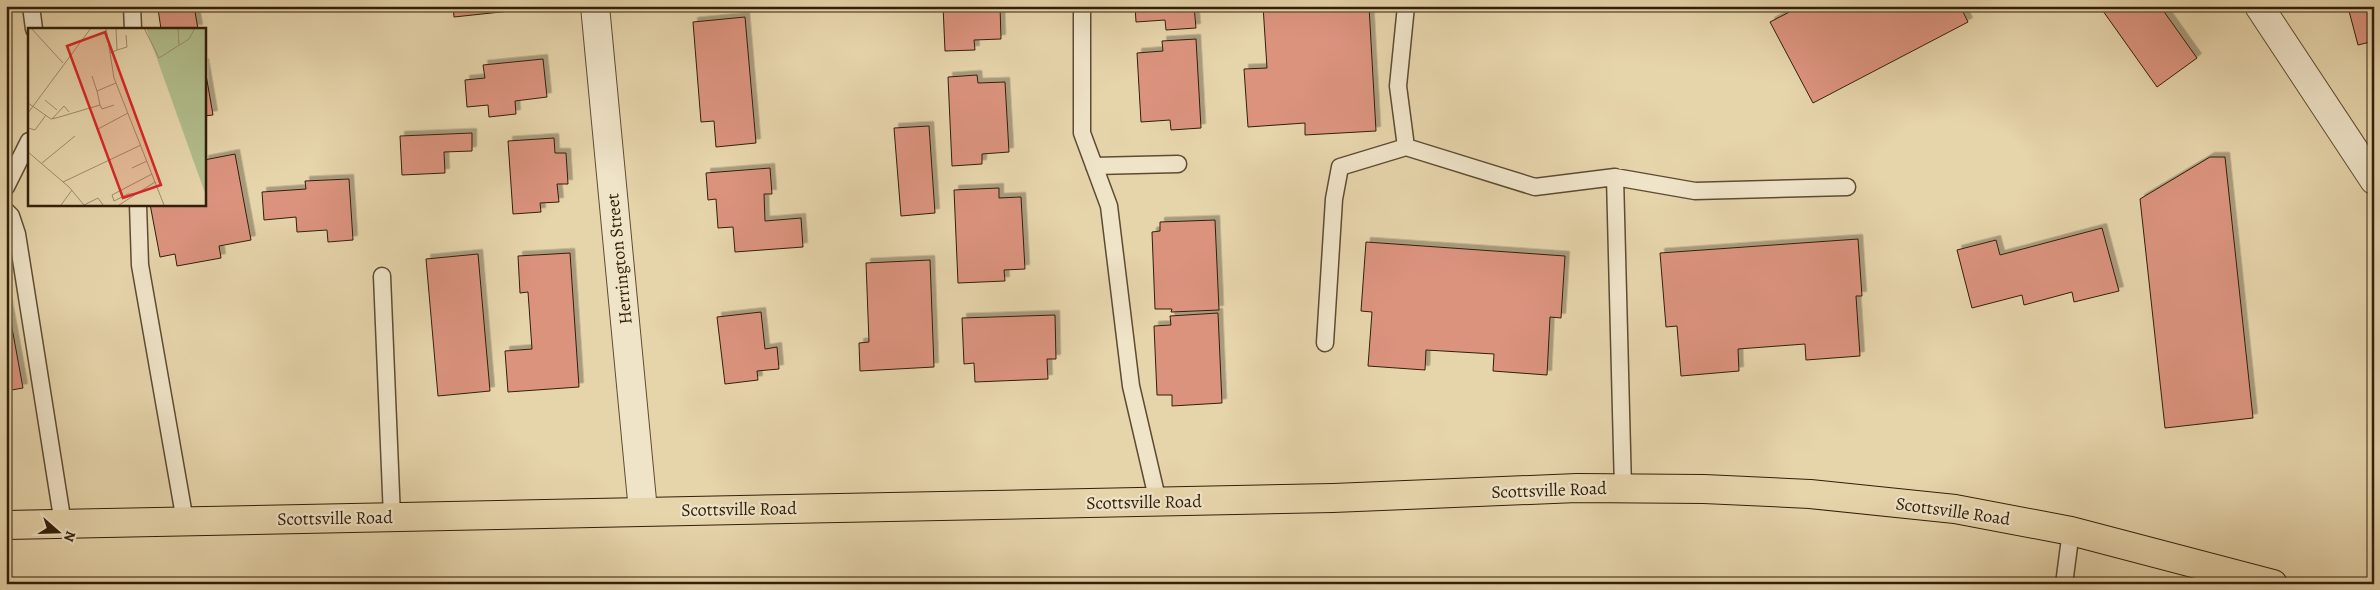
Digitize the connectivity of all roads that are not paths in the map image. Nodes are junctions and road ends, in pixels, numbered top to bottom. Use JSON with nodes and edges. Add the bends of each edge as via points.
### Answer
{"nodes":[{"id":1,"x":31,"y":6,"type":"edge"},
{"id":2,"x":132,"y":6,"type":"edge"},
{"id":3,"x":595,"y":6,"type":"edge"},
{"id":4,"x":1082,"y":6,"type":"edge"},
{"id":5,"x":1406,"y":6,"type":"edge"},
{"id":6,"x":2259,"y":6,"type":"edge"},
{"id":7,"x":34,"y":28,"type":"edge"},
{"id":8,"x":133,"y":28,"type":"edge"},
{"id":9,"x":28,"y":143,"type":"edge"},
{"id":10,"x":1406,"y":147,"type":"junction"},
{"id":11,"x":1178,"y":164,"type":"dead end"},
{"id":12,"x":1094,"y":166,"type":"junction"},
{"id":13,"x":1615,"y":177,"type":"junction"},
{"id":14,"x":2374,"y":180,"type":"edge"},
{"id":15,"x":6,"y":187,"type":"edge"},
{"id":16,"x":1847,"y":187,"type":"dead end"},
{"id":17,"x":138,"y":205,"type":"edge"},
{"id":18,"x":6,"y":210,"type":"edge"},
{"id":19,"x":382,"y":276,"type":"dead end"},
{"id":20,"x":1325,"y":343,"type":"dead end"},
{"id":21,"x":1623,"y":489,"type":"junction"},
{"id":22,"x":1158,"y":502,"type":"junction"},
{"id":23,"x":644,"y":511,"type":"junction"},
{"id":24,"x":392,"y":516,"type":"junction"},
{"id":25,"x":185,"y":521,"type":"junction"},
{"id":26,"x":63,"y":524,"type":"junction"},
{"id":27,"x":6,"y":525,"type":"edge"},
{"id":28,"x":2071,"y":531,"type":"junction"},
{"id":29,"x":2064,"y":584,"type":"edge"},
{"id":30,"x":2273,"y":584,"type":"edge"}],
"edges":[{"from":1,"to":7,"type":"lane"},
{"from":2,"to":8,"type":"lane"},
{"from":3,"to":23,"type":"street","name":"Herrington Street"},
{"from":4,"to":12,"type":"lane","via":[[1082,133]]},
{"from":5,"to":10,"type":"lane","via":[[1398,86]]},
{"from":6,"to":14,"type":"street"},
{"from":9,"to":15,"type":"lane"},
{"from":10,"to":13,"type":"lane","via":[[1535,187]]},
{"from":10,"to":20,"type":"lane","via":[[1340,167],[1334,199]]},
{"from":11,"to":12,"type":"lane"},
{"from":12,"to":22,"type":"lane","via":[[1109,206],[1131,386]]},
{"from":13,"to":16,"type":"lane","via":[[1695,191]]},
{"from":13,"to":21,"type":"lane"},
{"from":17,"to":25,"type":"lane","via":[[140,265]]},
{"from":18,"to":26,"type":"lane","via":[[17,234]]},
{"from":19,"to":24,"type":"lane"},
{"from":21,"to":22,"type":"main road","name":"Scottsville Road"},
{"from":21,"to":28,"type":"main road","name":"Scottsville Road","via":[[1810,494],[1955,509]]},
{"from":22,"to":23,"type":"main road","name":"Scottsville Road"},
{"from":23,"to":24,"type":"main road","name":"Scottsville Road"},
{"from":24,"to":25,"type":"main road","name":"Scottsville Road"},
{"from":25,"to":26,"type":"main road","name":"Scottsville Road"},
{"from":26,"to":27,"type":"main road","name":"Scottsville Road"},
{"from":28,"to":29,"type":"lane"},
{"from":28,"to":30,"type":"main road","name":"Scottsville Road"}]}
